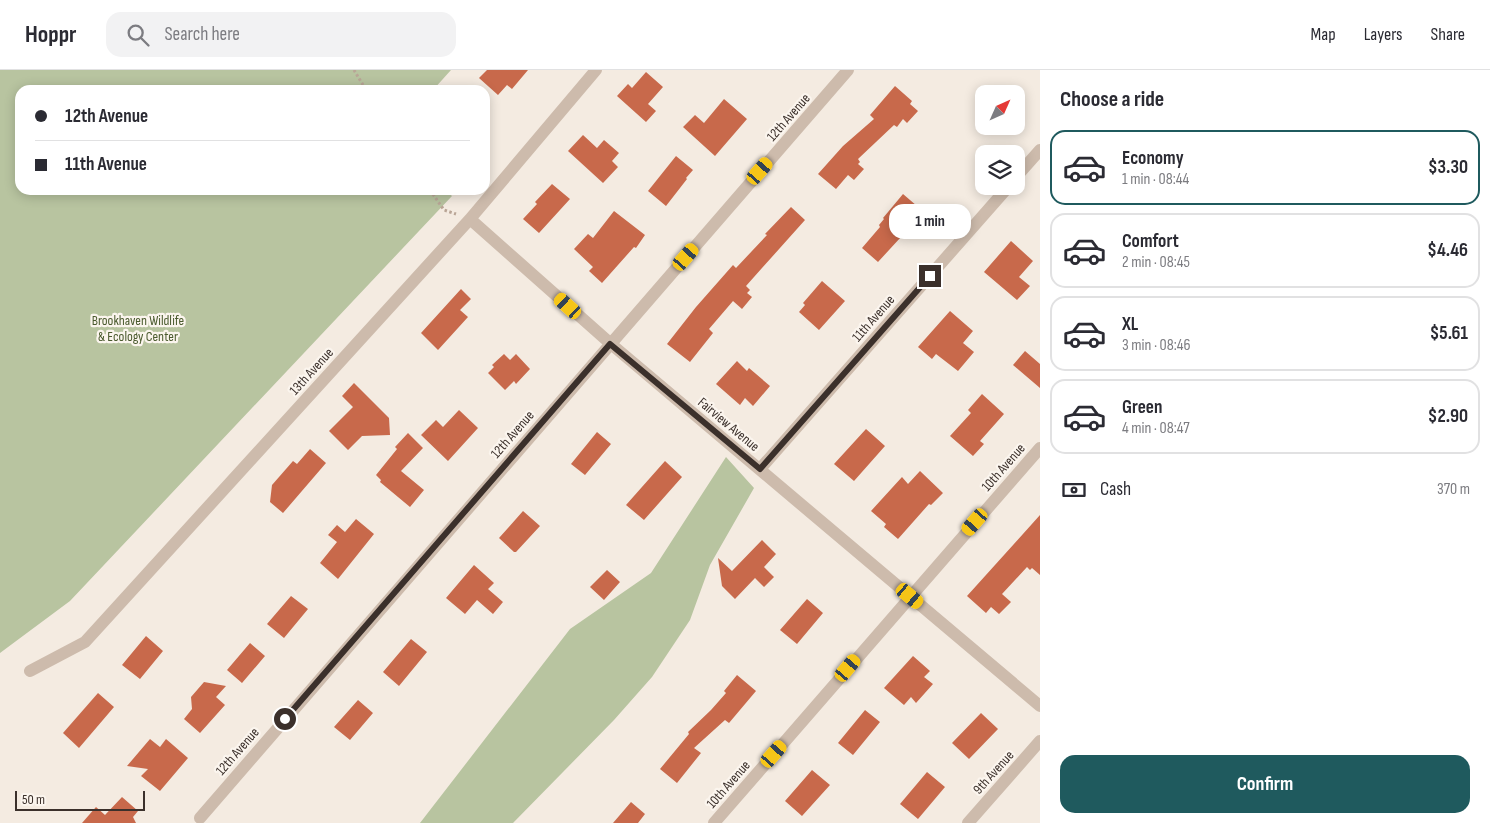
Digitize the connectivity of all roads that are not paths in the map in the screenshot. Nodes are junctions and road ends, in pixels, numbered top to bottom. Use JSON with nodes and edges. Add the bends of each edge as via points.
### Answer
{"nodes":[{"id":1,"x":596,"y":70,"type":"edge"},
{"id":2,"x":848,"y":70,"type":"edge"},
{"id":3,"x":1040,"y":150,"type":"edge"},
{"id":4,"x":1025,"y":168,"type":"edge"},
{"id":5,"x":1000,"y":195,"type":"edge"},
{"id":6,"x":470,"y":219,"type":"junction"},
{"id":7,"x":610,"y":344,"type":"junction"},
{"id":8,"x":1040,"y":448,"type":"edge"},
{"id":9,"x":760,"y":469,"type":"junction"},
{"id":10,"x":910,"y":596,"type":"junction"},
{"id":11,"x":30,"y":671,"type":"dead end"},
{"id":12,"x":1040,"y":706,"type":"edge"},
{"id":13,"x":1040,"y":741,"type":"edge"},
{"id":14,"x":200,"y":818,"type":"dead end"},
{"id":15,"x":714,"y":823,"type":"edge"},
{"id":16,"x":968,"y":823,"type":"edge"}],
"edges":[{"from":1,"to":6,"type":"street","name":"13th Avenue"},
{"from":2,"to":7,"type":"street","name":"12th Avenue"},
{"from":3,"to":4,"type":"street"},
{"from":5,"to":9,"type":"street","name":"11th Avenue"},
{"from":6,"to":7,"type":"street","name":"Fairview Avenue"},
{"from":6,"to":11,"type":"street","name":"13th Avenue","via":[[85,642]]},
{"from":7,"to":9,"type":"street","name":"Fairview Avenue"},
{"from":7,"to":14,"type":"street","name":"12th Avenue"},
{"from":8,"to":10,"type":"street","name":"10th Avenue"},
{"from":9,"to":10,"type":"street","name":"Fairview Avenue"},
{"from":10,"to":12,"type":"street","name":"Fairview Avenue"},
{"from":10,"to":15,"type":"street","name":"10th Avenue"},
{"from":13,"to":16,"type":"street","name":"9th Avenue"}]}
